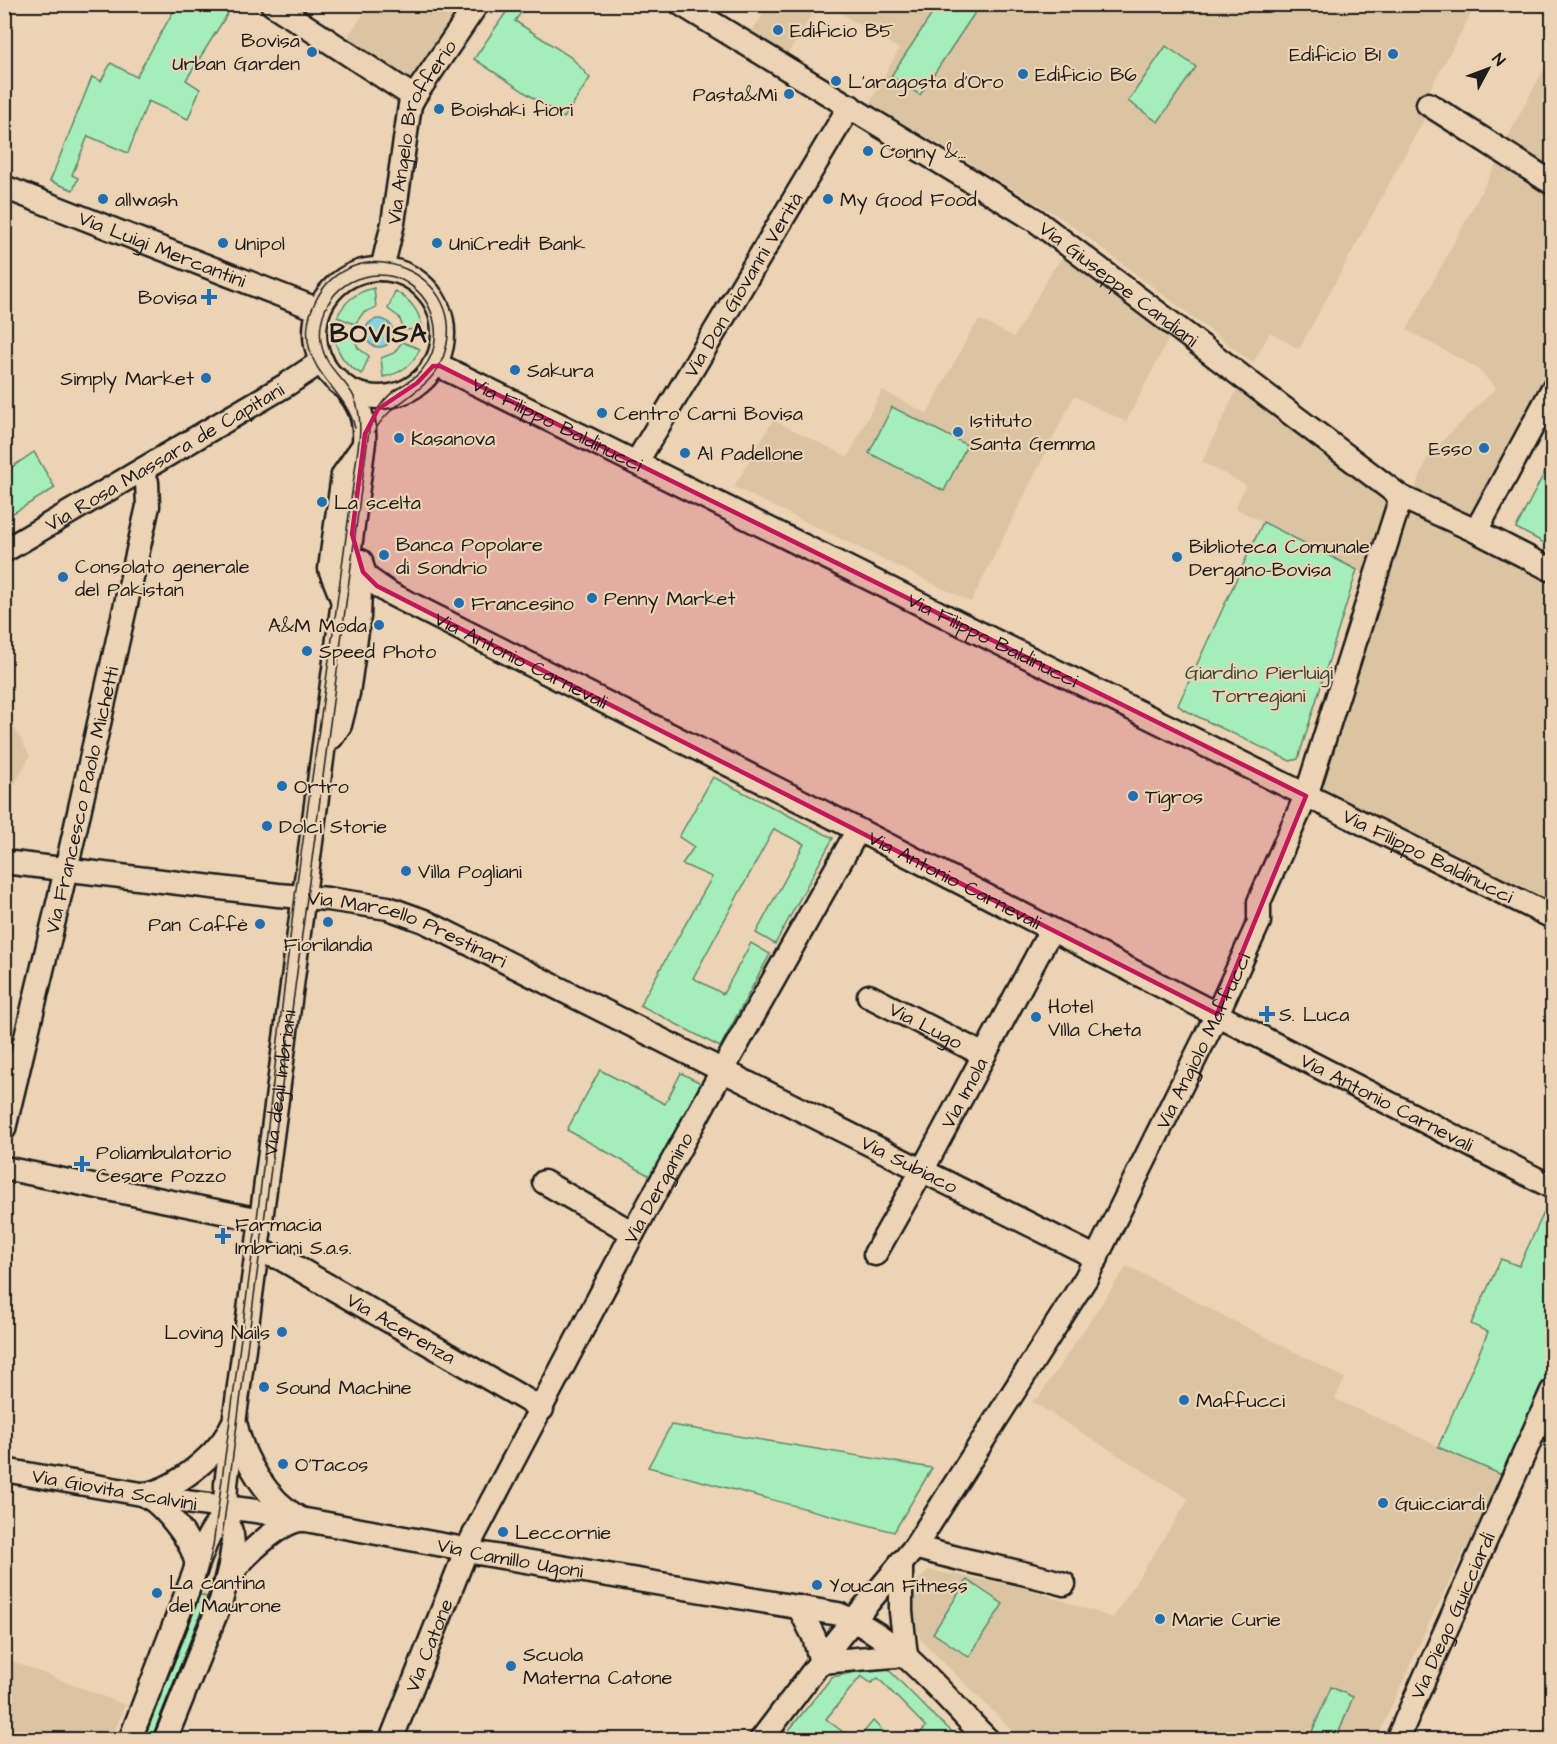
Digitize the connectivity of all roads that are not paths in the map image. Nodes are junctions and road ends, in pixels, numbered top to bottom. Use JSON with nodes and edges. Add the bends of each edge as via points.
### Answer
{"nodes":[{"id":1,"x":272,"y":4,"type":"edge"},
{"id":2,"x":477,"y":4,"type":"edge"},
{"id":3,"x":681,"y":4,"type":"edge"},
{"id":4,"x":414,"y":97,"type":"junction"},
{"id":5,"x":1428,"y":104,"type":"dead end"},
{"id":6,"x":850,"y":106,"type":"junction"},
{"id":7,"x":1552,"y":183,"type":"edge"},
{"id":8,"x":4,"y":187,"type":"edge"},
{"id":9,"x":382,"y":269,"type":"junction"},
{"id":10,"x":319,"y":310,"type":"junction"},
{"id":11,"x":322,"y":361,"type":"junction"},
{"id":12,"x":433,"y":366,"type":"junction"},
{"id":13,"x":336,"y":380,"type":"junction"},
{"id":14,"x":407,"y":390,"type":"junction"},
{"id":15,"x":1552,"y":390,"type":"edge"},
{"id":16,"x":364,"y":442,"type":"junction"},
{"id":17,"x":636,"y":463,"type":"junction"},
{"id":18,"x":141,"y":471,"type":"junction"},
{"id":19,"x":1401,"y":497,"type":"junction"},
{"id":20,"x":352,"y":531,"type":"junction"},
{"id":21,"x":1476,"y":531,"type":"junction"},
{"id":22,"x":4,"y":551,"type":"edge"},
{"id":23,"x":362,"y":566,"type":"junction"},
{"id":24,"x":1552,"y":570,"type":"edge"},
{"id":25,"x":342,"y":605,"type":"junction"},
{"id":26,"x":322,"y":757,"type":"junction"},
{"id":27,"x":1306,"y":796,"type":"junction"},
{"id":28,"x":858,"y":830,"type":"junction"},
{"id":29,"x":4,"y":862,"type":"edge"},
{"id":30,"x":66,"y":870,"type":"junction"},
{"id":31,"x":304,"y":897,"type":"junction"},
{"id":32,"x":1552,"y":917,"type":"edge"},
{"id":33,"x":1051,"y":930,"type":"junction"},
{"id":34,"x":869,"y":996,"type":"dead end"},
{"id":35,"x":1217,"y":1014,"type":"junction"},
{"id":36,"x":984,"y":1055,"type":"junction"},
{"id":37,"x":722,"y":1071,"type":"junction"},
{"id":38,"x":4,"y":1130,"type":"edge"},
{"id":39,"x":4,"y":1168,"type":"edge"},
{"id":40,"x":922,"y":1171,"type":"junction"},
{"id":41,"x":544,"y":1182,"type":"dead end"},
{"id":42,"x":1552,"y":1186,"type":"edge"},
{"id":43,"x":261,"y":1220,"type":"junction"},
{"id":44,"x":633,"y":1233,"type":"junction"},
{"id":45,"x":257,"y":1251,"type":"junction"},
{"id":46,"x":875,"y":1254,"type":"dead end"},
{"id":47,"x":1096,"y":1258,"type":"junction"},
{"id":48,"x":1552,"y":1391,"type":"edge"},
{"id":49,"x":542,"y":1409,"type":"junction"},
{"id":50,"x":236,"y":1410,"type":"junction"},
{"id":51,"x":4,"y":1470,"type":"edge"},
{"id":52,"x":141,"y":1494,"type":"junction"},
{"id":53,"x":225,"y":1507,"type":"junction"},
{"id":54,"x":306,"y":1520,"type":"junction"},
{"id":55,"x":466,"y":1551,"type":"junction"},
{"id":56,"x":908,"y":1555,"type":"junction"},
{"id":57,"x":195,"y":1572,"type":"junction"},
{"id":58,"x":1064,"y":1584,"type":"dead end"},
{"id":59,"x":225,"y":1587,"type":"junction"},
{"id":60,"x":798,"y":1607,"type":"junction"},
{"id":61,"x":854,"y":1620,"type":"junction"},
{"id":62,"x":906,"y":1655,"type":"junction"},
{"id":63,"x":821,"y":1662,"type":"junction"},
{"id":64,"x":768,"y":1737,"type":"edge"},
{"id":65,"x":130,"y":1740,"type":"edge"},
{"id":66,"x":165,"y":1740,"type":"edge"},
{"id":67,"x":391,"y":1740,"type":"edge"},
{"id":68,"x":988,"y":1740,"type":"edge"},
{"id":69,"x":1397,"y":1740,"type":"edge"}],
"edges":[{"from":1,"to":4,"type":"street"},
{"from":2,"to":4,"type":"street","name":"Via Angelo Brofferio"},
{"from":3,"to":6,"type":"street","name":"Via Giuseppe Candiani"},
{"from":4,"to":9,"type":"street","name":"Via Angelo Brofferio"},
{"from":5,"to":7,"type":"street"},
{"from":6,"to":17,"type":"street","name":"Via Don Giovanni Verità"},
{"from":6,"to":19,"type":"street","name":"Via Giuseppe Candiani","via":[[1035,220]]},
{"from":8,"to":10,"type":"street","name":"Via Luigi Mercantini"},
{"from":9,"to":10,"type":"street","via":[[360,272],[340,282]]},
{"from":9,"to":12,"type":"street","via":[[412,279],[436,304],[442,336]]},
{"from":10,"to":11,"type":"street","via":[[315,339]]},
{"from":11,"to":13,"type":"street"},
{"from":11,"to":18,"type":"street","name":"Via Rosa Massara de Capitani"},
{"from":12,"to":14,"type":"street"},
{"from":12,"to":17,"type":"street","name":"Via Filippo Baldinucci","via":[[440,366]]},
{"from":13,"to":14,"type":"street","via":[[370,396]]},
{"from":13,"to":16,"type":"street","name":"Via degli Imbriani","via":[[359,407]]},
{"from":14,"to":16,"type":"street","name":"Via degli Imbriani","via":[[378,409]]},
{"from":15,"to":21,"type":"street"},
{"from":16,"to":20,"type":"street","name":"Via degli Imbriani"},
{"from":16,"to":25,"type":"street","name":"Via degli Imbriani","via":[[343,476],[334,536],[330,569]]},
{"from":17,"to":27,"type":"street","name":"Via Filippo Baldinucci"},
{"from":18,"to":22,"type":"street","name":"Via Rosa Massara de Capitani"},
{"from":18,"to":30,"type":"street","name":"Via Francesco Paolo Michetti","via":[[147,482],[148,506]]},
{"from":19,"to":21,"type":"street","name":"Via Giuseppe Candiani"},
{"from":19,"to":27,"type":"street","name":"Via Angiolo Maffucci"},
{"from":20,"to":23,"type":"street","name":"Via degli Imbriani"},
{"from":20,"to":25,"type":"street","name":"Via degli Imbriani"},
{"from":21,"to":24,"type":"street","name":"Via Giuseppe Candiani"},
{"from":23,"to":26,"type":"street","name":"Via degli Imbriani","via":[[347,699],[340,724]]},
{"from":23,"to":28,"type":"street","name":"Via Antonio Carnevali","via":[[366,577],[389,593]]},
{"from":25,"to":26,"type":"street","name":"Via degli Imbriani"},
{"from":26,"to":31,"type":"street","name":"Via degli Imbriani"},
{"from":27,"to":32,"type":"street","name":"Via Filippo Baldinucci"},
{"from":27,"to":35,"type":"street","name":"Via Angiolo Maffucci","via":[[1259,903],[1258,922]]},
{"from":28,"to":33,"type":"street","name":"Via Antonio Carnevali"},
{"from":28,"to":37,"type":"street","name":"Via Derganino"},
{"from":29,"to":30,"type":"street","name":"Via Marcello Prestinari"},
{"from":30,"to":31,"type":"street","name":"Via Marcello Prestinari"},
{"from":30,"to":38,"type":"street","name":"Via Francesco Paolo Michetti"},
{"from":31,"to":37,"type":"street","name":"Via Marcello Prestinari","via":[[388,908],[424,921]]},
{"from":31,"to":43,"type":"street","name":"Via degli Imbriani"},
{"from":33,"to":35,"type":"street","name":"Via Antonio Carnevali"},
{"from":33,"to":36,"type":"street","name":"Via Imola"},
{"from":34,"to":36,"type":"street","name":"Via Lugo"},
{"from":35,"to":42,"type":"street","name":"Via Antonio Carnevali"},
{"from":35,"to":47,"type":"street","name":"Via Angiolo Maffucci"},
{"from":36,"to":40,"type":"street","name":"Via Imola"},
{"from":37,"to":40,"type":"street","name":"Via Subiaco"},
{"from":37,"to":44,"type":"street","name":"Via Derganino"},
{"from":39,"to":43,"type":"street"},
{"from":40,"to":46,"type":"street","name":"Via Imola"},
{"from":40,"to":47,"type":"street","name":"Via Subiaco"},
{"from":41,"to":44,"type":"street"},
{"from":43,"to":45,"type":"street","name":"Via degli Imbriani"},
{"from":44,"to":49,"type":"street","name":"Via Derganino"},
{"from":45,"to":49,"type":"street","name":"Via Acerenza","via":[[280,1258]]},
{"from":45,"to":50,"type":"street","name":"Via degli Imbriani"},
{"from":47,"to":56,"type":"street","name":"Via Angiolo Maffucci"},
{"from":48,"to":69,"type":"street","name":"Via Diego Guicciardi"},
{"from":49,"to":55,"type":"street","name":"Via Derganino"},
{"from":50,"to":52,"type":"street","name":"Via degli Imbriani","via":[[228,1433],[207,1458],[171,1484],[151,1494]]},
{"from":50,"to":53,"type":"street","name":"Via degli Imbriani"},
{"from":50,"to":54,"type":"street","name":"Via degli Imbriani","via":[[240,1439],[258,1476],[284,1508]]},
{"from":51,"to":52,"type":"street","name":"Via Giovita Scalvini"},
{"from":52,"to":53,"type":"street","name":"Via Giovita Scalvini"},
{"from":52,"to":57,"type":"street","via":[[157,1503],[180,1532],[194,1555]]},
{"from":53,"to":54,"type":"street","name":"Via Camillo Ugoni"},
{"from":53,"to":57,"type":"street","name":"Via degli Imbriani"},
{"from":53,"to":59,"type":"street","name":"Via degli Imbriani","via":[[234,1545]]},
{"from":54,"to":55,"type":"street","name":"Via Camillo Ugoni"},
{"from":54,"to":59,"type":"street","name":"Via degli Imbriani","via":[[290,1522],[257,1547],[236,1566]]},
{"from":55,"to":60,"type":"street","name":"Via Camillo Ugoni"},
{"from":55,"to":67,"type":"street","name":"Via Catone"},
{"from":56,"to":58,"type":"street","via":[[948,1557]]},
{"from":56,"to":61,"type":"street","name":"Via Angiolo Maffucci"},
{"from":56,"to":62,"type":"street","via":[[901,1612]]},
{"from":57,"to":65,"type":"street","name":"Via degli Imbriani"},
{"from":59,"to":66,"type":"street","name":"Via degli Imbriani"},
{"from":60,"to":61,"type":"street","name":"Via Camillo Ugoni"},
{"from":60,"to":63,"type":"street","via":[[814,1637]]},
{"from":61,"to":62,"type":"street","name":"Via Camillo Ugoni"},
{"from":61,"to":63,"type":"street","name":"Via Angiolo Maffucci"},
{"from":62,"to":63,"type":"street"},
{"from":62,"to":68,"type":"street","name":"Via Camillo Ugoni"},
{"from":63,"to":64,"type":"street","name":"Via Angiolo Maffucci"}]}
